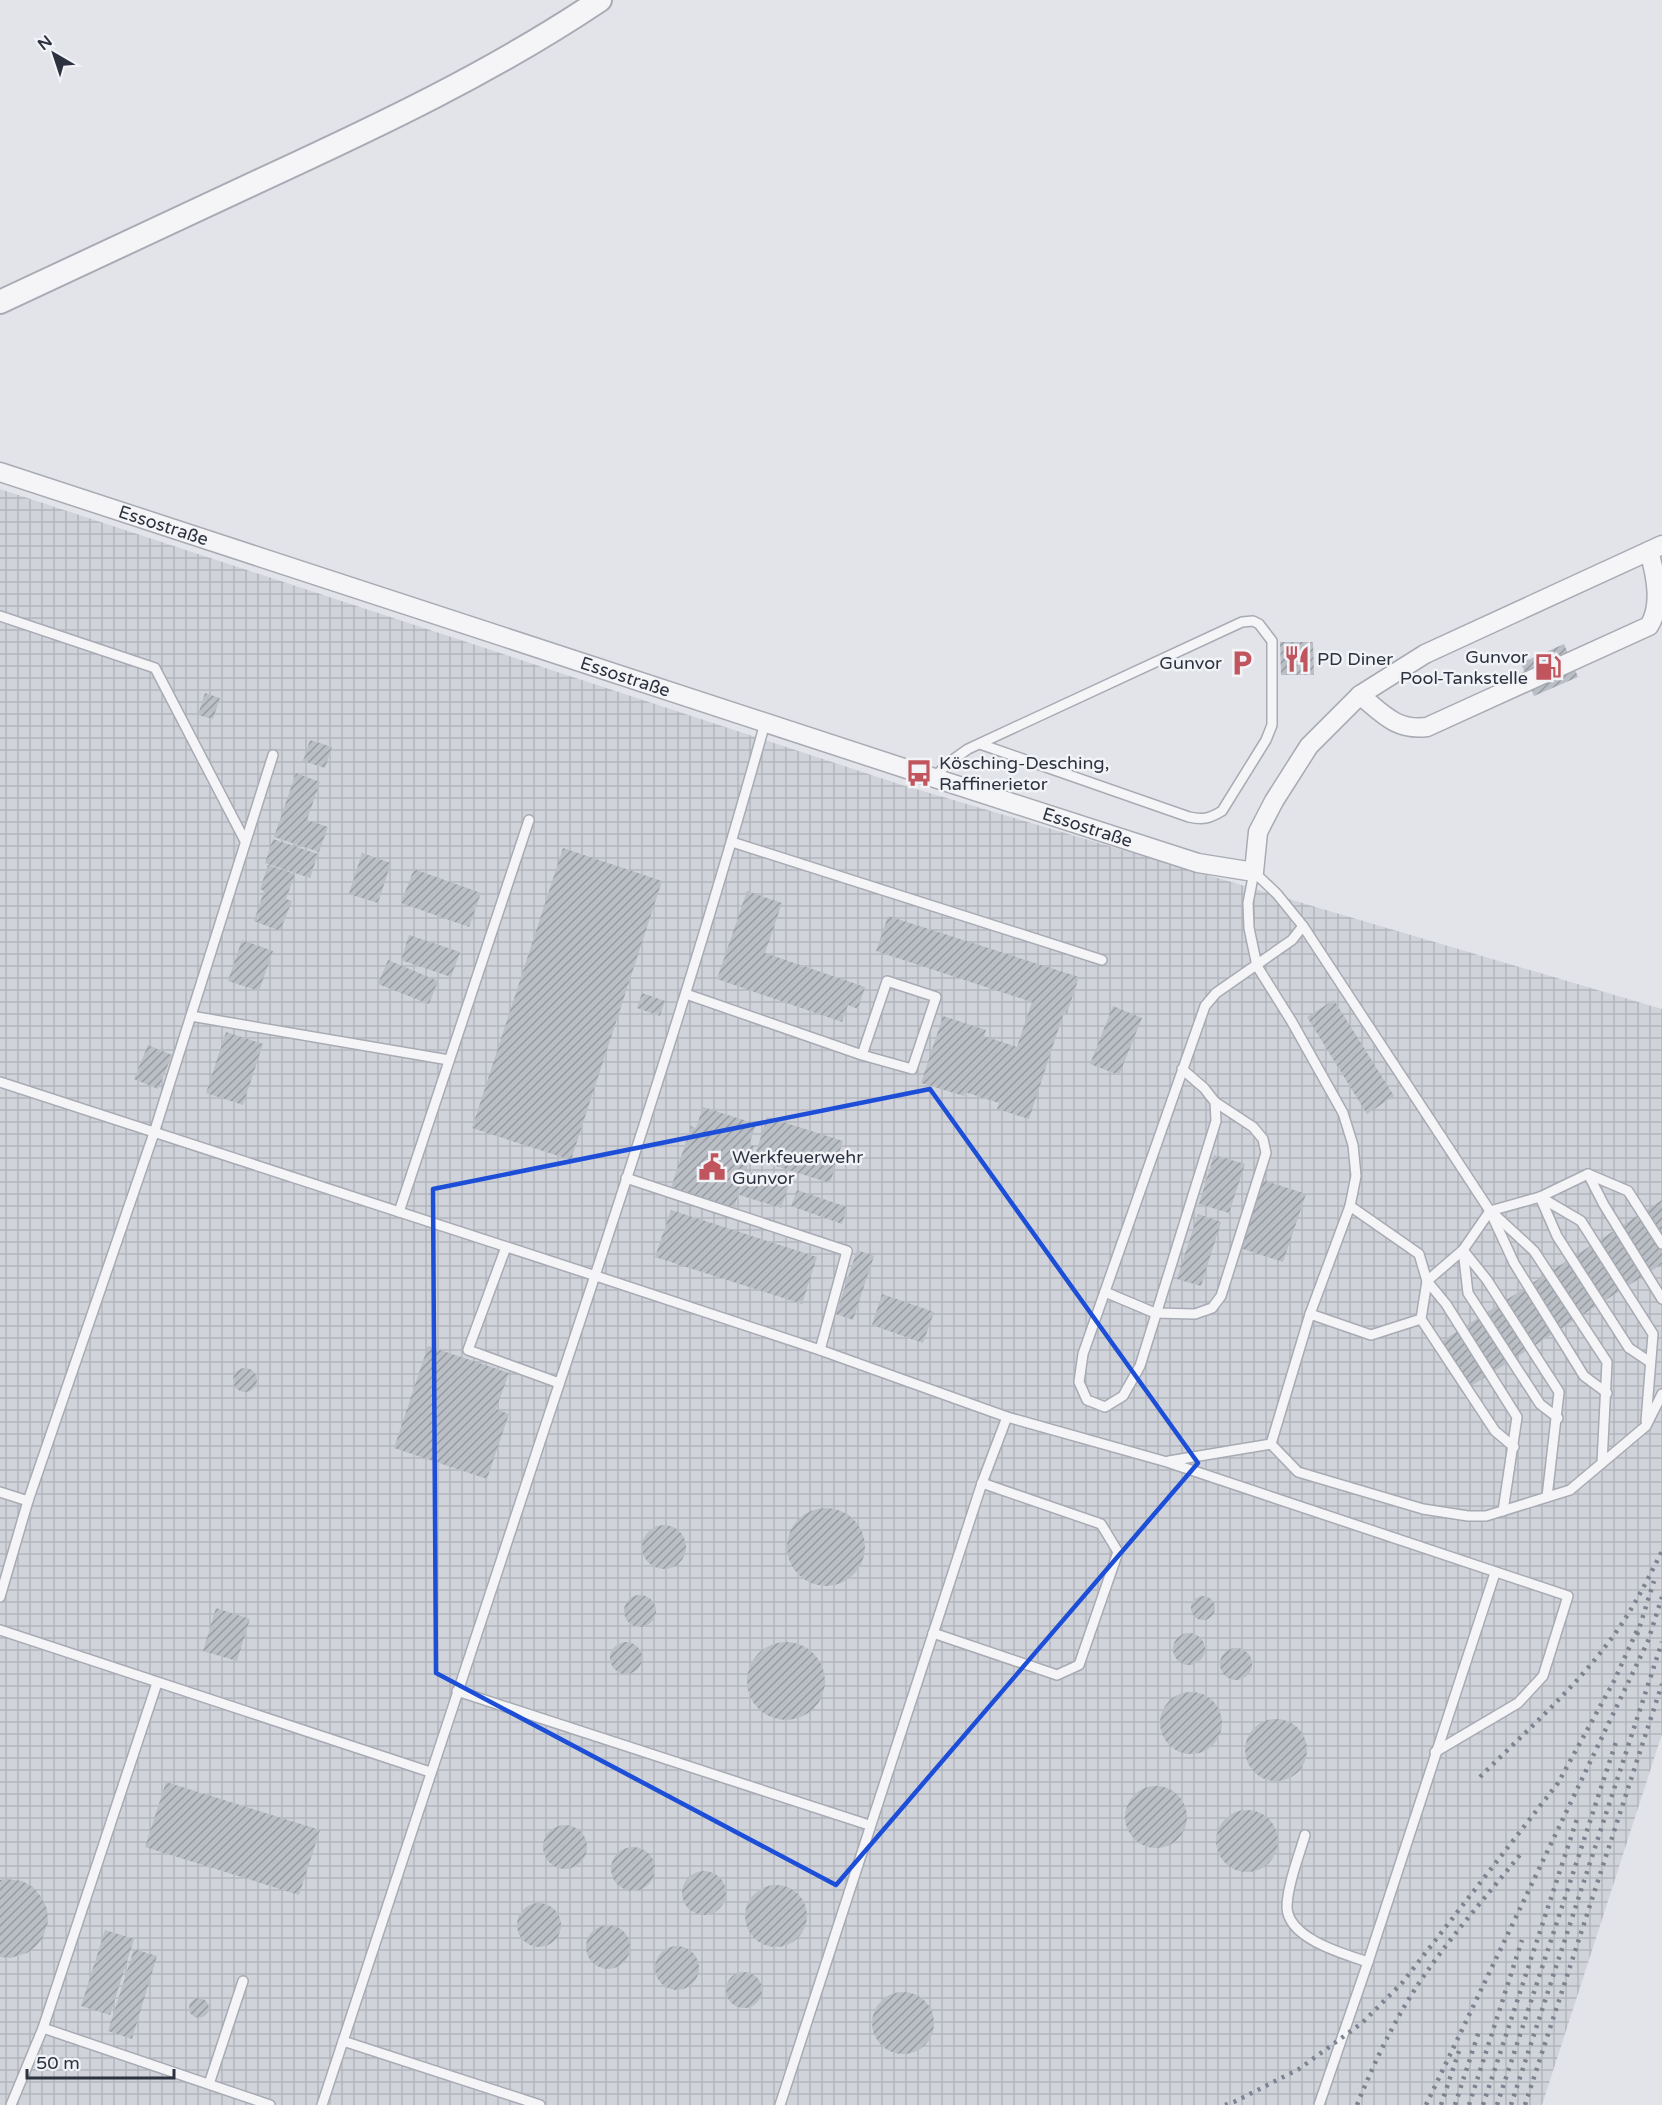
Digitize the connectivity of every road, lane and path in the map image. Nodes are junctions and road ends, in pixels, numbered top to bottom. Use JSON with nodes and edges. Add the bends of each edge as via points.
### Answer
{"nodes":[{"id":1,"x":600,"y":0,"type":"edge"},
{"id":2,"x":0,"y":302,"type":"edge"},
{"id":3,"x":0,"y":472,"type":"edge"},
{"id":4,"x":1656,"y":548,"type":"edge"},
{"id":5,"x":0,"y":616,"type":"edge"},
{"id":6,"x":1360,"y":695,"type":"junction"},
{"id":7,"x":765,"y":723,"type":"junction"},
{"id":8,"x":980,"y":744,"type":"junction"},
{"id":9,"x":273,"y":754,"type":"dead end"},
{"id":10,"x":934,"y":778,"type":"junction"},
{"id":11,"x":529,"y":820,"type":"dead end"},
{"id":12,"x":245,"y":841,"type":"junction"},
{"id":13,"x":732,"y":842,"type":"junction"},
{"id":14,"x":1254,"y":872,"type":"junction"},
{"id":15,"x":1303,"y":926,"type":"junction"},
{"id":16,"x":1102,"y":960,"type":"dead end"},
{"id":17,"x":1257,"y":966,"type":"junction"},
{"id":18,"x":686,"y":994,"type":"junction"},
{"id":19,"x":191,"y":1016,"type":"junction"},
{"id":20,"x":862,"y":1055,"type":"junction"},
{"id":21,"x":449,"y":1060,"type":"junction"},
{"id":22,"x":1182,"y":1069,"type":"junction"},
{"id":23,"x":0,"y":1082,"type":"edge"},
{"id":24,"x":1215,"y":1102,"type":"junction"},
{"id":25,"x":154,"y":1133,"type":"junction"},
{"id":26,"x":1588,"y":1174,"type":"junction"},
{"id":27,"x":626,"y":1178,"type":"junction"},
{"id":28,"x":1540,"y":1197,"type":"junction"},
{"id":29,"x":1350,"y":1206,"type":"junction"},
{"id":30,"x":1490,"y":1211,"type":"junction"},
{"id":31,"x":399,"y":1212,"type":"junction"},
{"id":32,"x":1662,"y":1244,"type":"edge"},
{"id":33,"x":506,"y":1247,"type":"junction"},
{"id":34,"x":1463,"y":1250,"type":"junction"},
{"id":35,"x":596,"y":1276,"type":"junction"},
{"id":36,"x":1427,"y":1281,"type":"junction"},
{"id":37,"x":1105,"y":1292,"type":"junction"},
{"id":38,"x":1662,"y":1299,"type":"edge"},
{"id":39,"x":1155,"y":1313,"type":"junction"},
{"id":40,"x":1310,"y":1314,"type":"junction"},
{"id":41,"x":1421,"y":1319,"type":"junction"},
{"id":42,"x":820,"y":1350,"type":"junction"},
{"id":43,"x":1650,"y":1362,"type":"junction"},
{"id":44,"x":559,"y":1383,"type":"junction"},
{"id":45,"x":1607,"y":1393,"type":"junction"},
{"id":46,"x":1662,"y":1394,"type":"edge"},
{"id":47,"x":1007,"y":1417,"type":"junction"},
{"id":48,"x":1558,"y":1418,"type":"junction"},
{"id":49,"x":1646,"y":1426,"type":"junction"},
{"id":50,"x":1271,"y":1444,"type":"junction"},
{"id":51,"x":1514,"y":1447,"type":"junction"},
{"id":52,"x":1167,"y":1461,"type":"junction"},
{"id":53,"x":1602,"y":1463,"type":"junction"},
{"id":54,"x":982,"y":1483,"type":"junction"},
{"id":55,"x":0,"y":1492,"type":"edge"},
{"id":56,"x":1547,"y":1497,"type":"junction"},
{"id":57,"x":28,"y":1501,"type":"junction"},
{"id":58,"x":1503,"y":1511,"type":"junction"},
{"id":59,"x":1495,"y":1573,"type":"junction"},
{"id":60,"x":0,"y":1597,"type":"edge"},
{"id":61,"x":0,"y":1630,"type":"edge"},
{"id":62,"x":933,"y":1633,"type":"junction"},
{"id":63,"x":157,"y":1683,"type":"junction"},
{"id":64,"x":458,"y":1691,"type":"junction"},
{"id":65,"x":1435,"y":1752,"type":"junction"},
{"id":66,"x":430,"y":1772,"type":"junction"},
{"id":67,"x":869,"y":1825,"type":"junction"},
{"id":68,"x":1305,"y":1835,"type":"dead end"},
{"id":69,"x":1368,"y":1962,"type":"junction"},
{"id":70,"x":243,"y":1981,"type":"dead end"},
{"id":71,"x":43,"y":2028,"type":"junction"},
{"id":72,"x":343,"y":2041,"type":"junction"},
{"id":73,"x":209,"y":2084,"type":"junction"},
{"id":74,"x":11,"y":2105,"type":"edge"},
{"id":75,"x":270,"y":2105,"type":"edge"},
{"id":76,"x":322,"y":2105,"type":"edge"},
{"id":77,"x":540,"y":2105,"type":"edge"},
{"id":78,"x":780,"y":2105,"type":"edge"},
{"id":79,"x":1320,"y":2105,"type":"edge"}],
"edges":[{"from":1,"to":2,"type":"street","via":[[563,25],[424,102]]},
{"from":3,"to":7,"type":"street","name":"Essostraße"},
{"from":4,"to":6,"type":"street","via":[[1425,654]]},
{"from":4,"to":6,"type":"street","via":[[1661,606],[1649,626],[1427,727],[1399,726]]},
{"from":5,"to":12,"type":"lane","via":[[155,668]]},
{"from":6,"to":14,"type":"street","via":[[1309,746],[1274,801],[1258,832]]},
{"from":7,"to":10,"type":"street","name":"Essostraße"},
{"from":7,"to":13,"type":"lane"},
{"from":8,"to":8,"type":"lane","via":[[1201,820],[1211,818],[1222,811],[1272,725],[1272,640],[1259,624],[1242,621]]},
{"from":8,"to":10,"type":"lane","via":[[947,764]]},
{"from":9,"to":12,"type":"lane"},
{"from":10,"to":14,"type":"street","name":"Essostraße","via":[[1198,863]]},
{"from":11,"to":21,"type":"lane"},
{"from":12,"to":19,"type":"lane"},
{"from":13,"to":16,"type":"lane"},
{"from":13,"to":18,"type":"lane"},
{"from":14,"to":15,"type":"lane"},
{"from":14,"to":17,"type":"lane","via":[[1248,903]]},
{"from":15,"to":17,"type":"lane","via":[[1292,940]]},
{"from":15,"to":30,"type":"lane"},
{"from":17,"to":22,"type":"lane","via":[[1216,993],[1205,1006]]},
{"from":17,"to":29,"type":"lane","via":[[1343,1113],[1353,1145],[1356,1176]]},
{"from":18,"to":20,"type":"lane"},
{"from":18,"to":27,"type":"lane"},
{"from":19,"to":21,"type":"lane"},
{"from":19,"to":25,"type":"lane"},
{"from":20,"to":20,"type":"lane","via":[[912,1069],[936,997],[887,981]]},
{"from":21,"to":31,"type":"lane"},
{"from":22,"to":24,"type":"lane"},
{"from":22,"to":37,"type":"lane"},
{"from":23,"to":25,"type":"lane"},
{"from":24,"to":39,"type":"lane","via":[[1216,1121]]},
{"from":24,"to":39,"type":"lane","via":[[1253,1127],[1263,1139],[1266,1153],[1221,1296],[1212,1308],[1195,1314]]},
{"from":25,"to":31,"type":"lane"},
{"from":25,"to":57,"type":"lane"},
{"from":26,"to":28,"type":"lane"},
{"from":26,"to":32,"type":"lane","via":[[1628,1191]]},
{"from":26,"to":38,"type":"lane"},
{"from":27,"to":35,"type":"lane"},
{"from":27,"to":42,"type":"lane","via":[[847,1251]]},
{"from":28,"to":30,"type":"lane"},
{"from":28,"to":43,"type":"lane","via":[[1557,1236],[1629,1348]]},
{"from":28,"to":43,"type":"lane","via":[[1581,1221],[1653,1334]]},
{"from":29,"to":36,"type":"lane","via":[[1419,1254]]},
{"from":29,"to":40,"type":"lane"},
{"from":30,"to":34,"type":"lane"},
{"from":30,"to":45,"type":"lane","via":[[1514,1263],[1584,1376]]},
{"from":30,"to":45,"type":"lane","via":[[1534,1251],[1607,1362]]},
{"from":31,"to":33,"type":"lane"},
{"from":33,"to":35,"type":"lane"},
{"from":33,"to":44,"type":"lane","via":[[468,1350]]},
{"from":34,"to":36,"type":"lane"},
{"from":34,"to":48,"type":"lane","via":[[1487,1280],[1559,1392]]},
{"from":34,"to":48,"type":"lane","via":[[1468,1293],[1540,1404]]},
{"from":35,"to":42,"type":"lane"},
{"from":35,"to":44,"type":"lane"},
{"from":36,"to":41,"type":"lane"},
{"from":36,"to":51,"type":"lane","via":[[1446,1304],[1517,1417]]},
{"from":37,"to":39,"type":"lane"},
{"from":37,"to":39,"type":"lane","via":[[1083,1354],[1079,1382],[1087,1400],[1105,1407],[1123,1396],[1140,1366]]},
{"from":40,"to":41,"type":"lane","via":[[1371,1335]]},
{"from":40,"to":50,"type":"lane"},
{"from":41,"to":51,"type":"lane","via":[[1495,1431]]},
{"from":42,"to":47,"type":"lane"},
{"from":43,"to":49,"type":"lane"},
{"from":44,"to":64,"type":"lane"},
{"from":45,"to":53,"type":"lane"},
{"from":46,"to":49,"type":"lane"},
{"from":47,"to":52,"type":"lane"},
{"from":47,"to":54,"type":"lane"},
{"from":48,"to":56,"type":"lane"},
{"from":49,"to":53,"type":"lane"},
{"from":50,"to":52,"type":"lane"},
{"from":50,"to":58,"type":"lane","via":[[1298,1473],[1423,1509],[1468,1516]]},
{"from":51,"to":58,"type":"lane"},
{"from":52,"to":59,"type":"lane"},
{"from":53,"to":56,"type":"lane","via":[[1570,1490]]},
{"from":54,"to":62,"type":"lane"},
{"from":54,"to":62,"type":"lane","via":[[1101,1524],[1118,1552],[1079,1665],[1057,1675]]},
{"from":55,"to":57,"type":"lane"},
{"from":56,"to":58,"type":"lane"},
{"from":57,"to":60,"type":"lane"},
{"from":59,"to":65,"type":"lane"},
{"from":59,"to":65,"type":"lane","via":[[1568,1596],[1543,1676],[1518,1703]]},
{"from":61,"to":63,"type":"lane"},
{"from":62,"to":67,"type":"lane"},
{"from":63,"to":66,"type":"lane"},
{"from":63,"to":71,"type":"lane"},
{"from":64,"to":66,"type":"lane"},
{"from":64,"to":67,"type":"lane"},
{"from":65,"to":69,"type":"lane"},
{"from":66,"to":72,"type":"lane"},
{"from":67,"to":78,"type":"lane"},
{"from":68,"to":69,"type":"lane","via":[[1288,1894],[1290,1919],[1323,1947]]},
{"from":69,"to":79,"type":"lane"},
{"from":70,"to":73,"type":"lane"},
{"from":71,"to":73,"type":"lane"},
{"from":71,"to":74,"type":"lane"},
{"from":72,"to":76,"type":"lane"},
{"from":72,"to":77,"type":"lane"},
{"from":73,"to":75,"type":"lane"}]}
